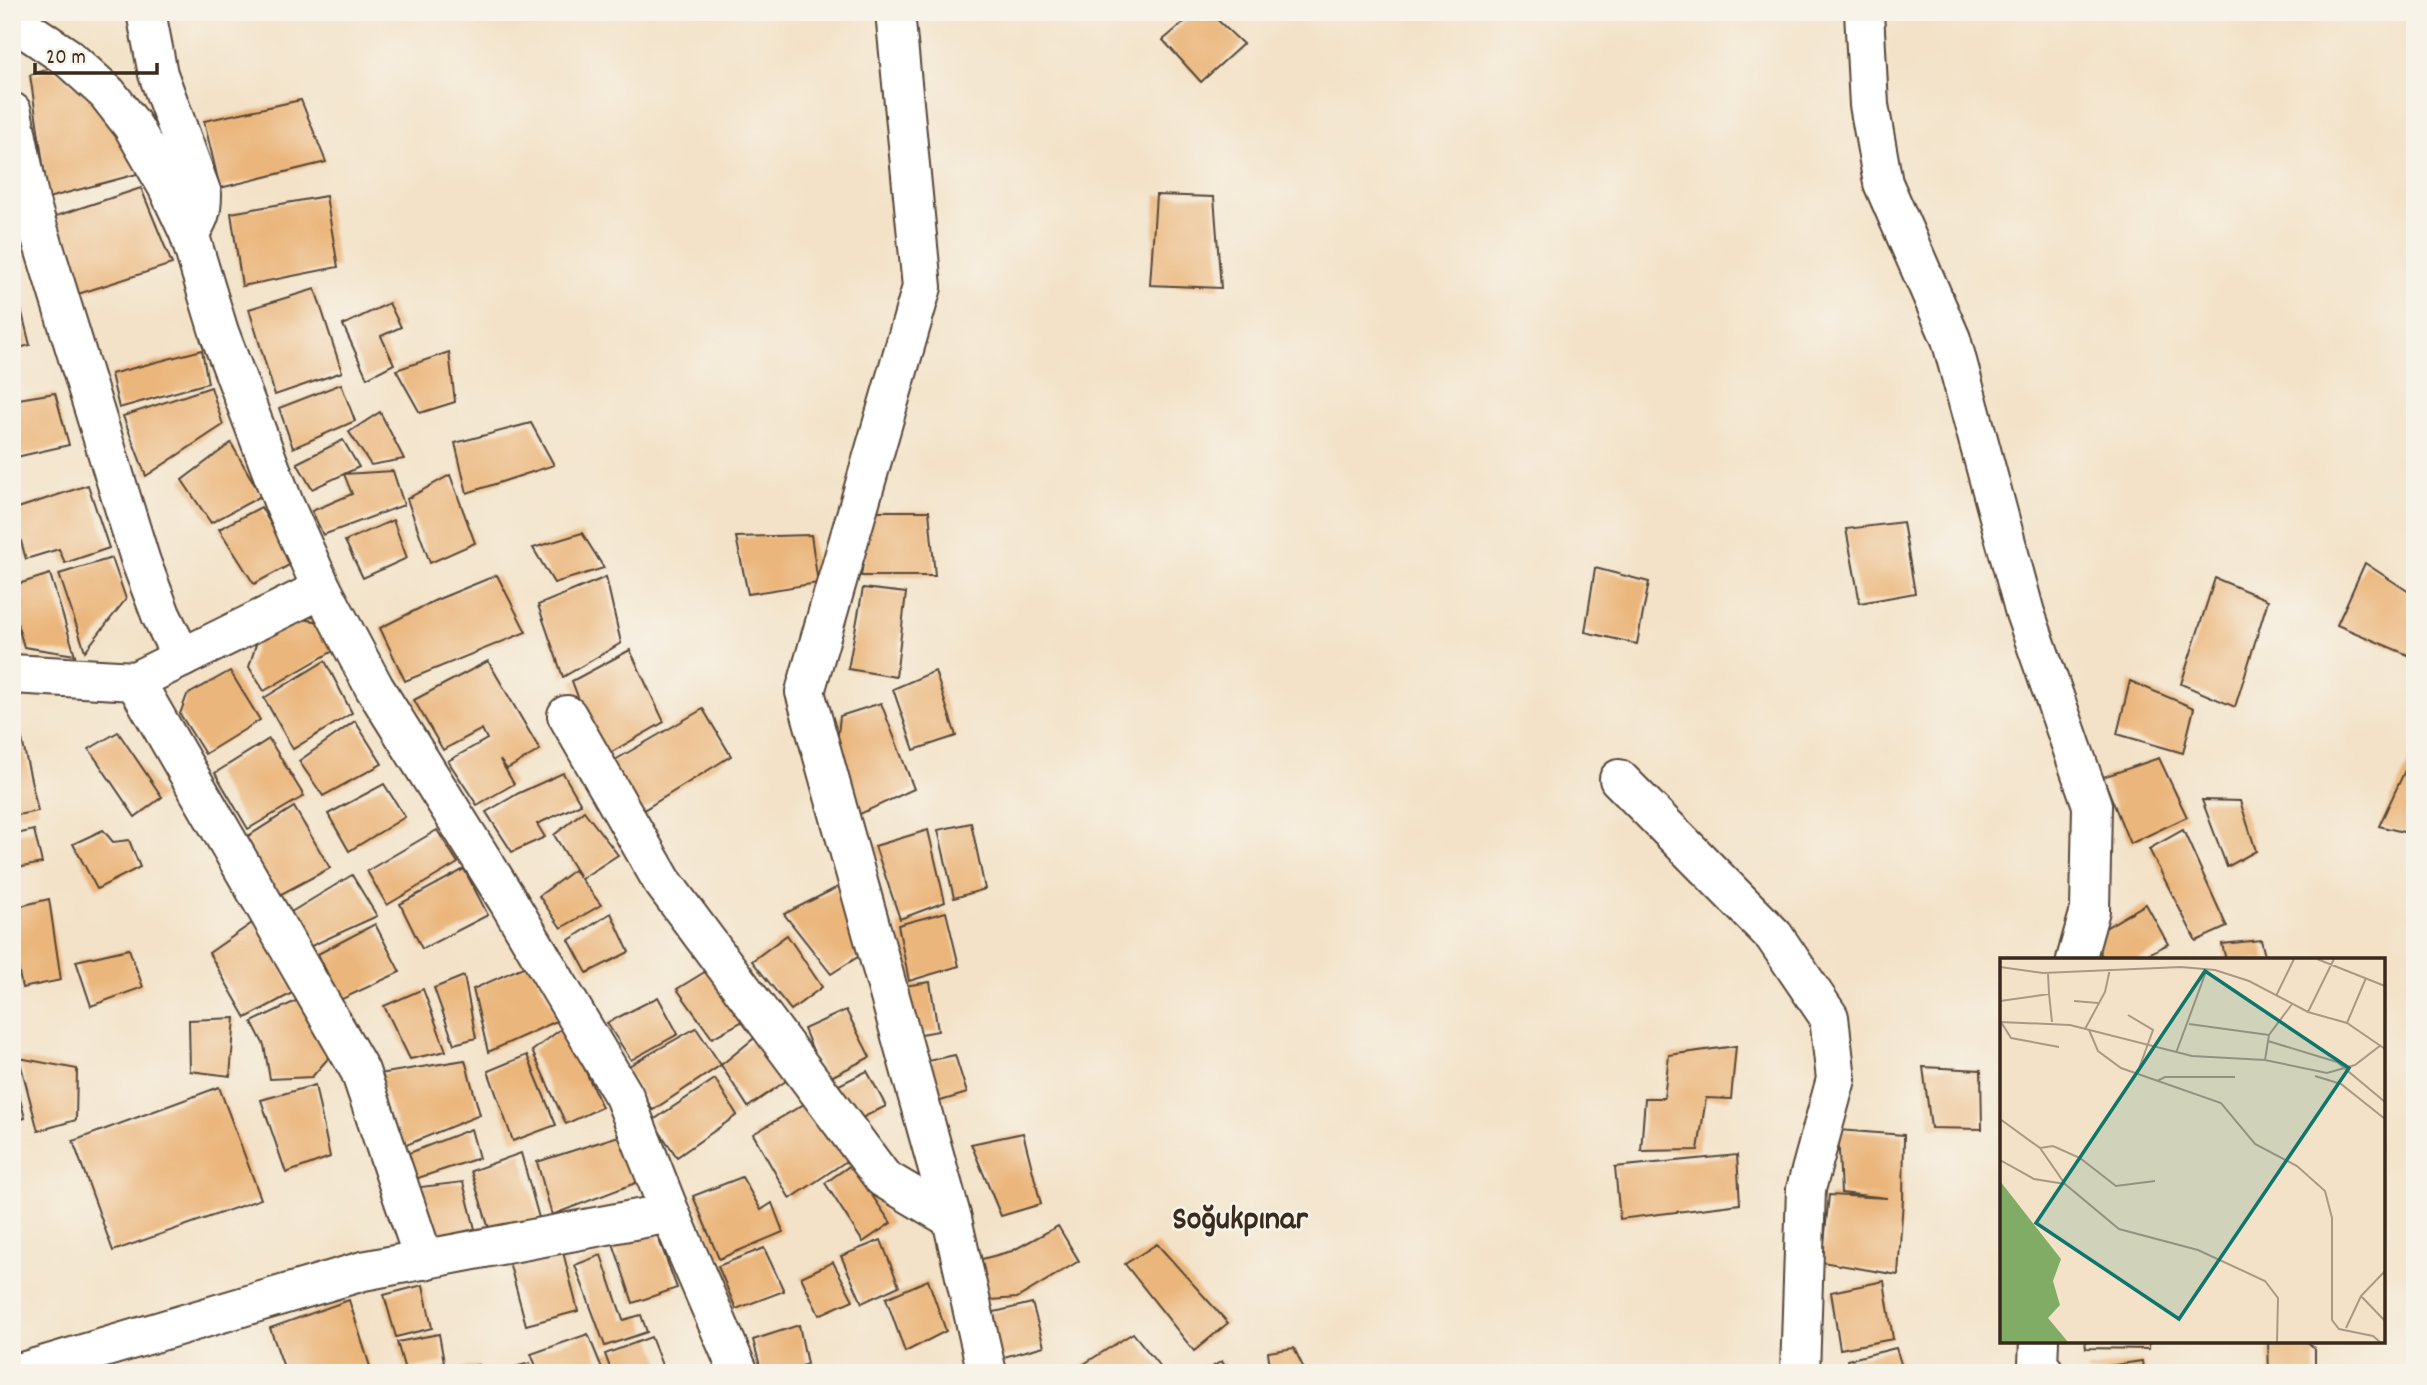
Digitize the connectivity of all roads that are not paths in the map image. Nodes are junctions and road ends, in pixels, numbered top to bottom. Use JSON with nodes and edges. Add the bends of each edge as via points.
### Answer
{"nodes":[{"id":1,"x":146,"y":12,"type":"edge"},
{"id":2,"x":895,"y":12,"type":"edge"},
{"id":3,"x":1864,"y":12,"type":"edge"},
{"id":4,"x":12,"y":20,"type":"edge"},
{"id":5,"x":12,"y":112,"type":"edge"},
{"id":6,"x":189,"y":233,"type":"junction"},
{"id":7,"x":321,"y":589,"type":"junction"},
{"id":8,"x":182,"y":658,"type":"junction"},
{"id":9,"x":12,"y":674,"type":"edge"},
{"id":10,"x":135,"y":681,"type":"junction"},
{"id":11,"x":567,"y":715,"type":"dead end"},
{"id":12,"x":1619,"y":779,"type":"dead end"},
{"id":13,"x":2077,"y":958,"type":"edge"},
{"id":14,"x":670,"y":1213,"type":"junction"},
{"id":15,"x":952,"y":1219,"type":"junction"},
{"id":16,"x":424,"y":1260,"type":"junction"},
{"id":17,"x":19,"y":1373,"type":"edge"},
{"id":18,"x":738,"y":1373,"type":"edge"},
{"id":19,"x":987,"y":1373,"type":"edge"},
{"id":20,"x":1800,"y":1373,"type":"edge"}],
"edges":[{"from":1,"to":6,"type":"street","via":[[158,74],[202,194],[202,211]]},
{"from":2,"to":15,"type":"street","via":[[922,287],[805,692]]},
{"from":3,"to":13,"type":"street","via":[[1869,105],[1884,183],[1951,339],[2025,613],[2092,805],[2091,911]]},
{"from":4,"to":6,"type":"street","via":[[67,57],[107,93],[132,125]]},
{"from":5,"to":8,"type":"street","via":[[30,202],[137,548]]},
{"from":6,"to":7,"type":"street","via":[[224,344]]},
{"from":7,"to":8,"type":"street"},
{"from":7,"to":14,"type":"street","via":[[374,687],[624,1096]]},
{"from":8,"to":10,"type":"street"},
{"from":9,"to":10,"type":"street"},
{"from":10,"to":16,"type":"street","via":[[360,1071]]},
{"from":11,"to":15,"type":"street","via":[[662,881],[883,1178]]},
{"from":12,"to":20,"type":"street","via":[[1774,936],[1829,1017],[1836,1079],[1806,1189]]},
{"from":14,"to":16,"type":"street"},
{"from":14,"to":18,"type":"street"},
{"from":15,"to":19,"type":"street"},
{"from":16,"to":17,"type":"street","via":[[363,1271]]}]}
